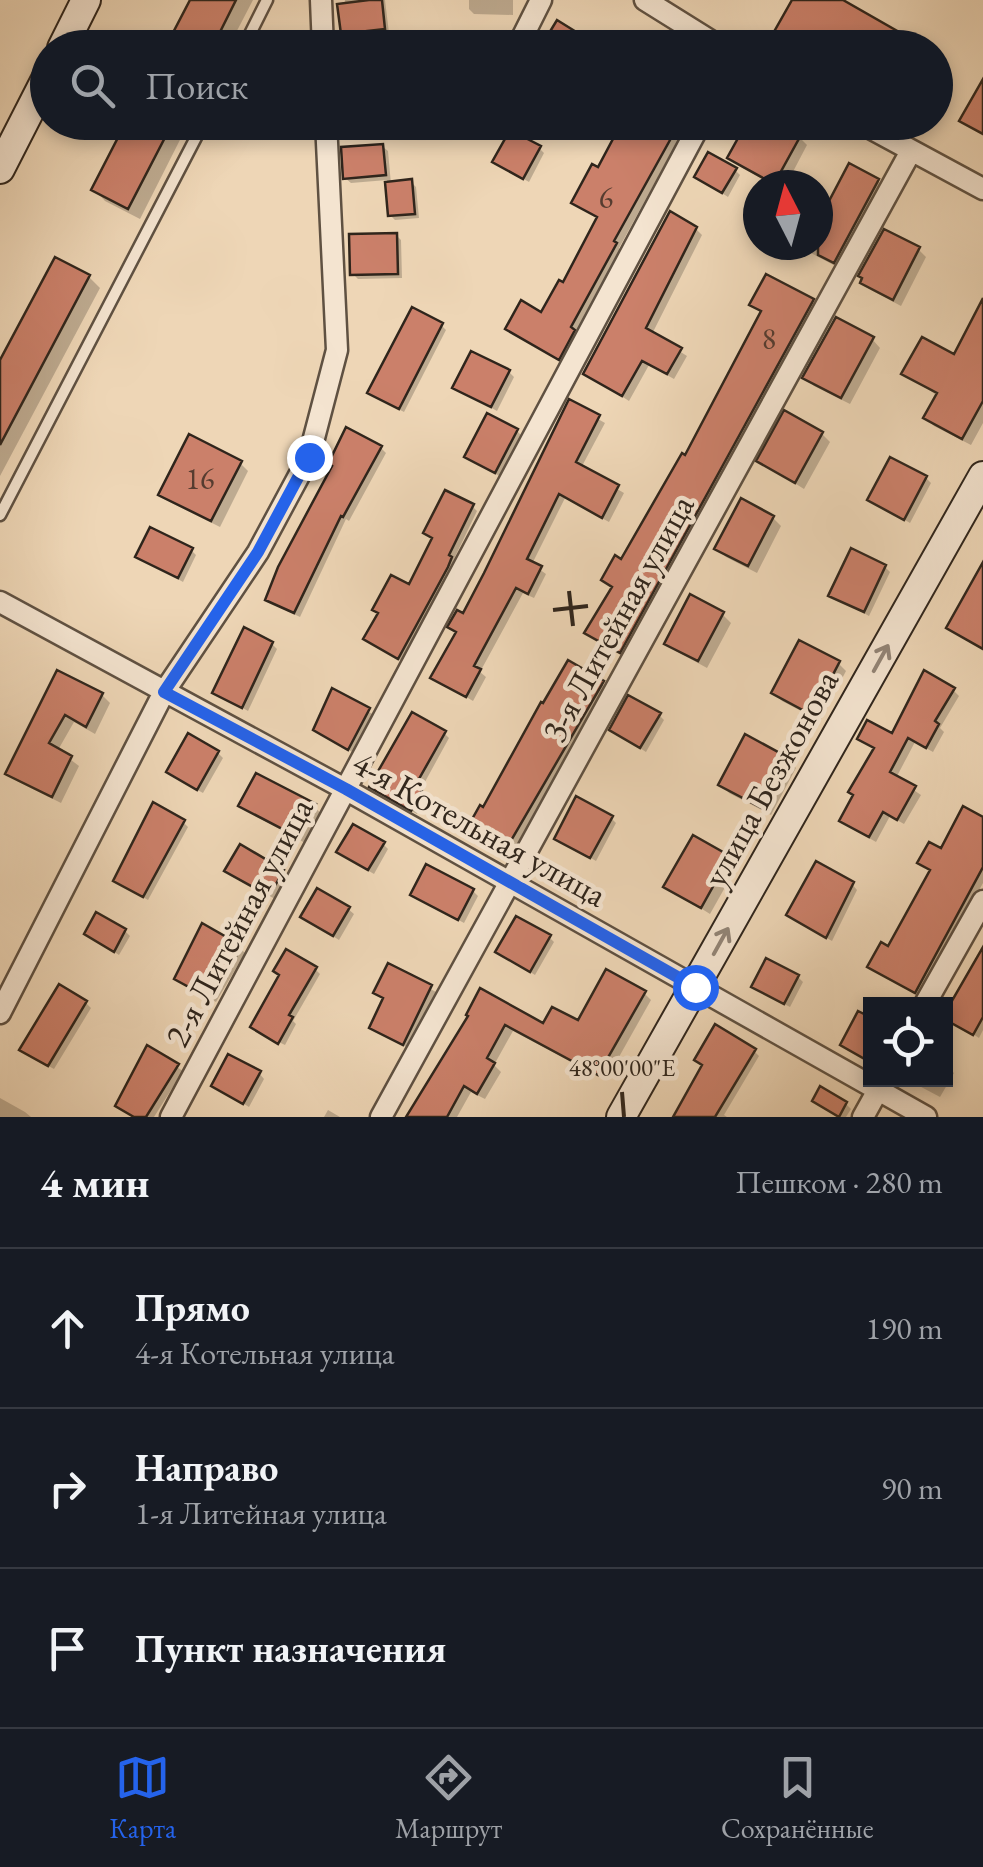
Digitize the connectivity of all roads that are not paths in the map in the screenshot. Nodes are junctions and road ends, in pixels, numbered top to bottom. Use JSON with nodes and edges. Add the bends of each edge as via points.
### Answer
{"nodes":[{"id":1,"x":86,"y":0,"type":"edge"},
{"id":2,"x":267,"y":0,"type":"edge"},
{"id":3,"x":321,"y":0,"type":"edge"},
{"id":4,"x":541,"y":0,"type":"edge"},
{"id":5,"x":645,"y":0,"type":"edge"},
{"id":6,"x":71,"y":30,"type":"edge"},
{"id":7,"x":251,"y":30,"type":"edge"},
{"id":8,"x":322,"y":30,"type":"edge"},
{"id":9,"x":526,"y":30,"type":"edge"},
{"id":10,"x":693,"y":30,"type":"edge"},
{"id":11,"x":30,"y":111,"type":"edge"},
{"id":12,"x":195,"y":140,"type":"edge"},
{"id":13,"x":327,"y":140,"type":"edge"},
{"id":14,"x":691,"y":140,"type":"edge"},
{"id":15,"x":891,"y":140,"type":"edge"},
{"id":16,"x":911,"y":151,"type":"junction"},
{"id":17,"x":0,"y":169,"type":"edge"},
{"id":18,"x":983,"y":189,"type":"edge"},
{"id":19,"x":983,"y":476,"type":"edge"},
{"id":20,"x":0,"y":515,"type":"edge"},
{"id":21,"x":0,"y":602,"type":"edge"},
{"id":22,"x":164,"y":692,"type":"junction"},
{"id":23,"x":346,"y":789,"type":"junction"},
{"id":24,"x":510,"y":882,"type":"junction"},
{"id":25,"x":983,"y":901,"type":"edge"},
{"id":26,"x":695,"y":987,"type":"junction"},
{"id":27,"x":930,"y":997,"type":"edge"},
{"id":28,"x":0,"y":1012,"type":"edge"},
{"id":29,"x":863,"y":1076,"type":"edge"},
{"id":30,"x":880,"y":1087,"type":"edge"},
{"id":31,"x":884,"y":1087,"type":"edge"},
{"id":32,"x":171,"y":1117,"type":"edge"},
{"id":33,"x":381,"y":1117,"type":"edge"},
{"id":34,"x":621,"y":1117,"type":"edge"},
{"id":35,"x":862,"y":1117,"type":"edge"},
{"id":36,"x":926,"y":1117,"type":"edge"}],
"edges":[{"from":1,"to":6,"type":"street"},
{"from":2,"to":7,"type":"lane"},
{"from":3,"to":8,"type":"street"},
{"from":4,"to":9,"type":"street"},
{"from":5,"to":10,"type":"street"},
{"from":11,"to":17,"type":"street"},
{"from":12,"to":20,"type":"lane"},
{"from":13,"to":22,"type":"street","via":[[337,350],[309,457],[258,552]]},
{"from":14,"to":23,"type":"street","name":"2-я Литейная улица"},
{"from":15,"to":16,"type":"street"},
{"from":16,"to":18,"type":"street"},
{"from":16,"to":24,"type":"street","name":"3-я Литейная улица"},
{"from":26,"to":19,"type":"street","name":"улица Безжонова","one_way":true},
{"from":21,"to":22,"type":"street","name":"4-я Котельная улица"},
{"from":22,"to":23,"type":"street","name":"4-я Котельная улица"},
{"from":22,"to":28,"type":"street"},
{"from":23,"to":24,"type":"street","name":"4-я Котельная улица"},
{"from":23,"to":32,"type":"street","name":"2-я Литейная улица"},
{"from":24,"to":26,"type":"street","name":"4-я Котельная улица"},
{"from":24,"to":33,"type":"street","name":"3-я Литейная улица"},
{"from":25,"to":27,"type":"street"},
{"from":26,"to":29,"type":"street","name":"4-я Котельная улица"},
{"from":26,"to":34,"type":"street","name":"улица Безжонова"},
{"from":30,"to":35,"type":"street"},
{"from":31,"to":36,"type":"street","name":"4-я Котельная улица"}]}
